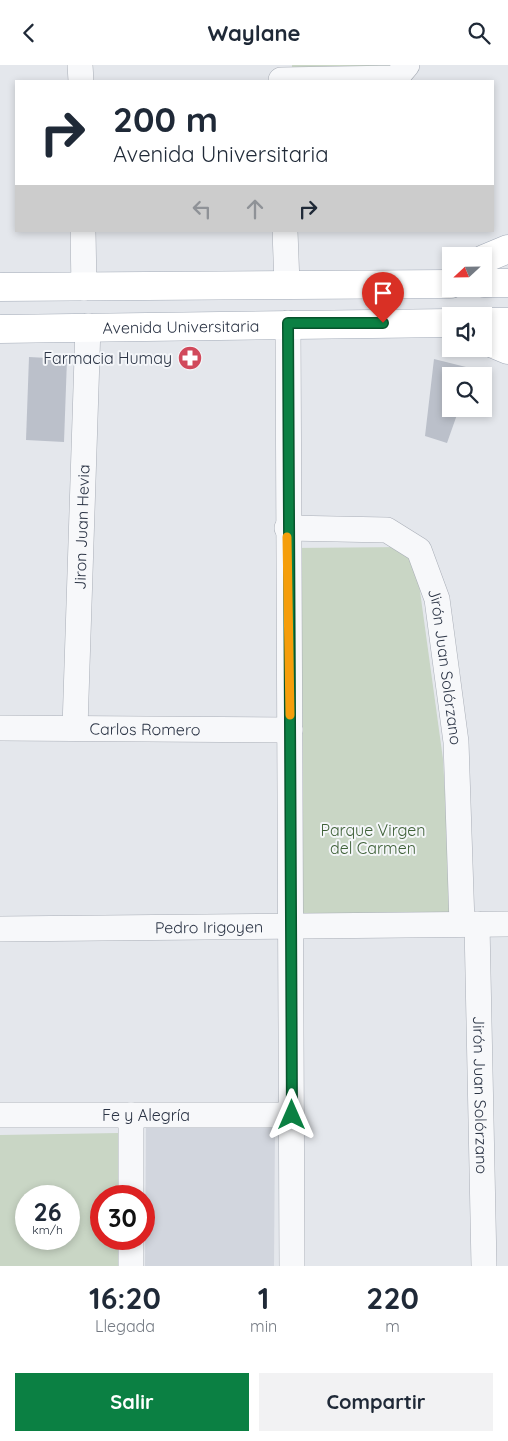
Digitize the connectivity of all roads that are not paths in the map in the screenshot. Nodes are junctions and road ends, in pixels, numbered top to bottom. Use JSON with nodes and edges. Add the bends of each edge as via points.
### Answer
{"nodes":[{"id":1,"x":80,"y":65,"type":"edge"},
{"id":2,"x":407,"y":65,"type":"edge"},
{"id":3,"x":281,"y":75,"type":"edge"},
{"id":4,"x":81,"y":80,"type":"edge"},
{"id":5,"x":83,"y":232,"type":"edge"},
{"id":6,"x":285,"y":232,"type":"edge"},
{"id":7,"x":508,"y":249,"type":"edge"},
{"id":8,"x":492,"y":256,"type":"edge"},
{"id":9,"x":442,"y":275,"type":"edge"},
{"id":10,"x":492,"y":283,"type":"edge"},
{"id":11,"x":508,"y":283,"type":"edge"},
{"id":12,"x":287,"y":284,"type":"junction"},
{"id":13,"x":442,"y":284,"type":"edge"},
{"id":14,"x":416,"y":285,"type":"junction"},
{"id":15,"x":0,"y":287,"type":"edge"},
{"id":16,"x":84,"y":288,"type":"junction"},
{"id":17,"x":492,"y":322,"type":"edge"},
{"id":18,"x":508,"y":322,"type":"edge"},
{"id":19,"x":288,"y":323,"type":"junction"},
{"id":20,"x":442,"y":324,"type":"edge"},
{"id":21,"x":88,"y":326,"type":"junction"},
{"id":22,"x":0,"y":329,"type":"edge"},
{"id":23,"x":492,"y":343,"type":"edge"},
{"id":24,"x":508,"y":350,"type":"edge"},
{"id":25,"x":287,"y":528,"type":"junction"},
{"id":26,"x":0,"y":728,"type":"edge"},
{"id":27,"x":75,"y":728,"type":"junction"},
{"id":28,"x":290,"y":730,"type":"junction"},
{"id":29,"x":469,"y":924,"type":"junction"},
{"id":30,"x":508,"y":924,"type":"edge"},
{"id":31,"x":291,"y":928,"type":"junction"},
{"id":32,"x":0,"y":929,"type":"edge"},
{"id":33,"x":0,"y":1115,"type":"edge"},
{"id":34,"x":131,"y":1115,"type":"junction"},
{"id":35,"x":292,"y":1115,"type":"junction"},
{"id":36,"x":131,"y":1185,"type":"edge"},
{"id":37,"x":131,"y":1250,"type":"edge"},
{"id":38,"x":131,"y":1266,"type":"edge"},
{"id":39,"x":292,"y":1266,"type":"edge"},
{"id":40,"x":484,"y":1266,"type":"edge"}],
"edges":[{"from":1,"to":4,"type":"street"},
{"from":2,"to":3,"type":"street","via":[[396,78]]},
{"from":5,"to":16,"type":"street"},
{"from":6,"to":12,"type":"street"},
{"from":7,"to":8,"type":"main road"},
{"from":9,"to":14,"type":"main road"},
{"from":10,"to":11,"type":"main road"},
{"from":12,"to":14,"type":"main road"},
{"from":12,"to":16,"type":"main road"},
{"from":13,"to":14,"type":"main road"},
{"from":15,"to":16,"type":"main road"},
{"from":17,"to":18,"type":"main road"},
{"from":19,"to":20,"type":"main road","name":"Avenida Universitaria"},
{"from":19,"to":21,"type":"main road","name":"Avenida Universitaria"},
{"from":19,"to":25,"type":"street"},
{"from":21,"to":22,"type":"main road","name":"Avenida Universitaria"},
{"from":21,"to":27,"type":"street","name":"Jiron Juan Hevia"},
{"from":23,"to":24,"type":"main road"},
{"from":25,"to":28,"type":"street"},
{"from":25,"to":29,"type":"street","name":"Jirón Juan Solórzano","via":[[387,530],[419,550],[437,599],[456,743]]},
{"from":26,"to":27,"type":"street","name":"Carlos Romero"},
{"from":27,"to":28,"type":"street","name":"Carlos Romero"},
{"from":28,"to":31,"type":"street"},
{"from":29,"to":30,"type":"street","name":"Pedro Irigoyen"},
{"from":29,"to":31,"type":"street","name":"Pedro Irigoyen"},
{"from":29,"to":40,"type":"street","name":"Jirón Juan Solórzano"},
{"from":31,"to":32,"type":"street","name":"Pedro Irigoyen"},
{"from":31,"to":35,"type":"street"},
{"from":33,"to":34,"type":"street","name":"Fe y Alegría"},
{"from":34,"to":35,"type":"street","name":"Fe y Alegría"},
{"from":34,"to":36,"type":"street"},
{"from":35,"to":39,"type":"street"},
{"from":37,"to":38,"type":"street"}]}
